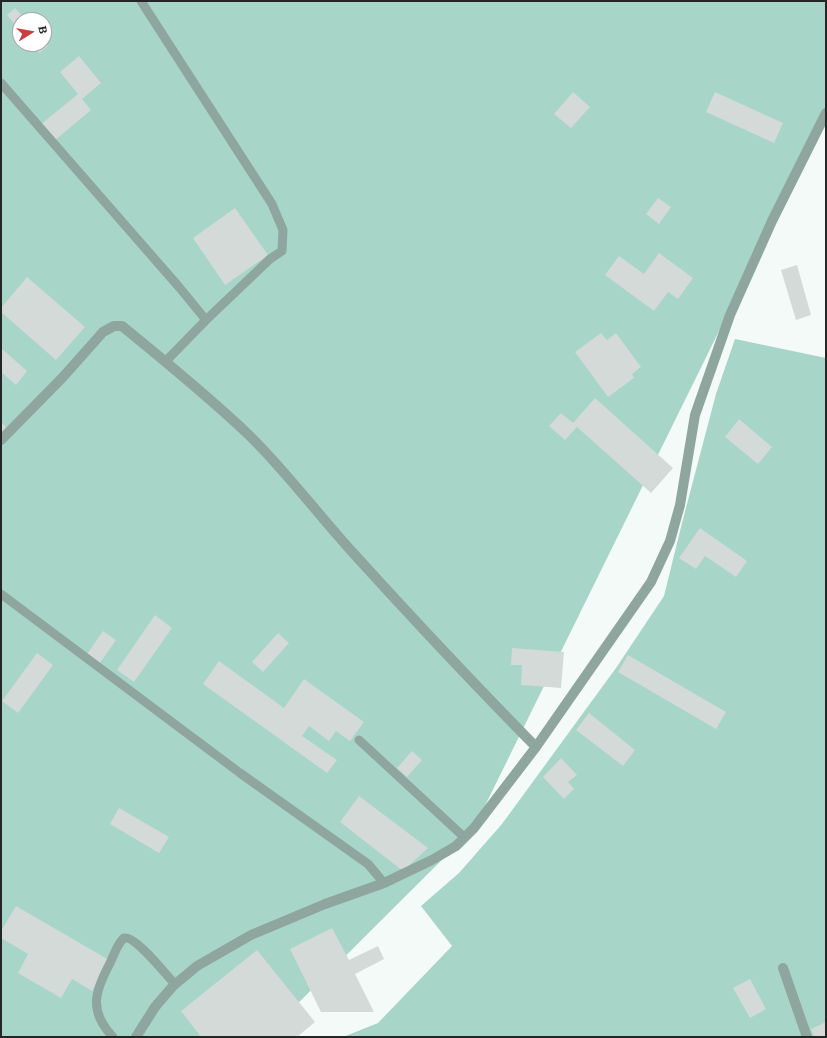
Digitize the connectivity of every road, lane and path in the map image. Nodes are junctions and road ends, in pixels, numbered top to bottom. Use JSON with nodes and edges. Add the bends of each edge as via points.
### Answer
{"nodes":[{"id":1,"x":141,"y":1,"type":"edge"},
{"id":2,"x":1,"y":83,"type":"edge"},
{"id":3,"x":826,"y":113,"type":"edge"},
{"id":4,"x":206,"y":320,"type":"junction"},
{"id":5,"x":166,"y":361,"type":"junction"},
{"id":6,"x":1,"y":440,"type":"edge"},
{"id":7,"x":1,"y":594,"type":"edge"},
{"id":8,"x":359,"y":740,"type":"dead end"},
{"id":9,"x":536,"y":747,"type":"junction"},
{"id":10,"x":464,"y":837,"type":"junction"},
{"id":11,"x":384,"y":883,"type":"junction"},
{"id":12,"x":783,"y":968,"type":"dead end"},
{"id":13,"x":175,"y":984,"type":"junction"},
{"id":14,"x":113,"y":1037,"type":"edge"},
{"id":15,"x":136,"y":1037,"type":"edge"},
{"id":16,"x":807,"y":1037,"type":"edge"}],
"edges":[{"from":1,"to":4,"type":"lane","via":[[272,204],[283,230],[282,251],[270,259]]},
{"from":2,"to":4,"type":"lane"},
{"from":3,"to":9,"type":"street","via":[[772,221],[730,314],[695,416],[680,505],[667,548],[652,582]]},
{"from":4,"to":5,"type":"lane"},
{"from":5,"to":6,"type":"street","via":[[122,326],[109,328]]},
{"from":5,"to":9,"type":"street","via":[[268,455],[475,686]]},
{"from":7,"to":11,"type":"lane","via":[[240,773],[368,864]]},
{"from":8,"to":10,"type":"lane"},
{"from":9,"to":10,"type":"street","via":[[474,828]]},
{"from":10,"to":11,"type":"street","via":[[456,846],[432,860]]},
{"from":11,"to":13,"type":"street","via":[[251,935],[197,966]]},
{"from":12,"to":16,"type":"street"},
{"from":13,"to":14,"type":"lane","via":[[142,948],[130,938],[124,938],[106,969],[96,996],[101,1019]]},
{"from":13,"to":15,"type":"street","via":[[155,1007]]}]}
